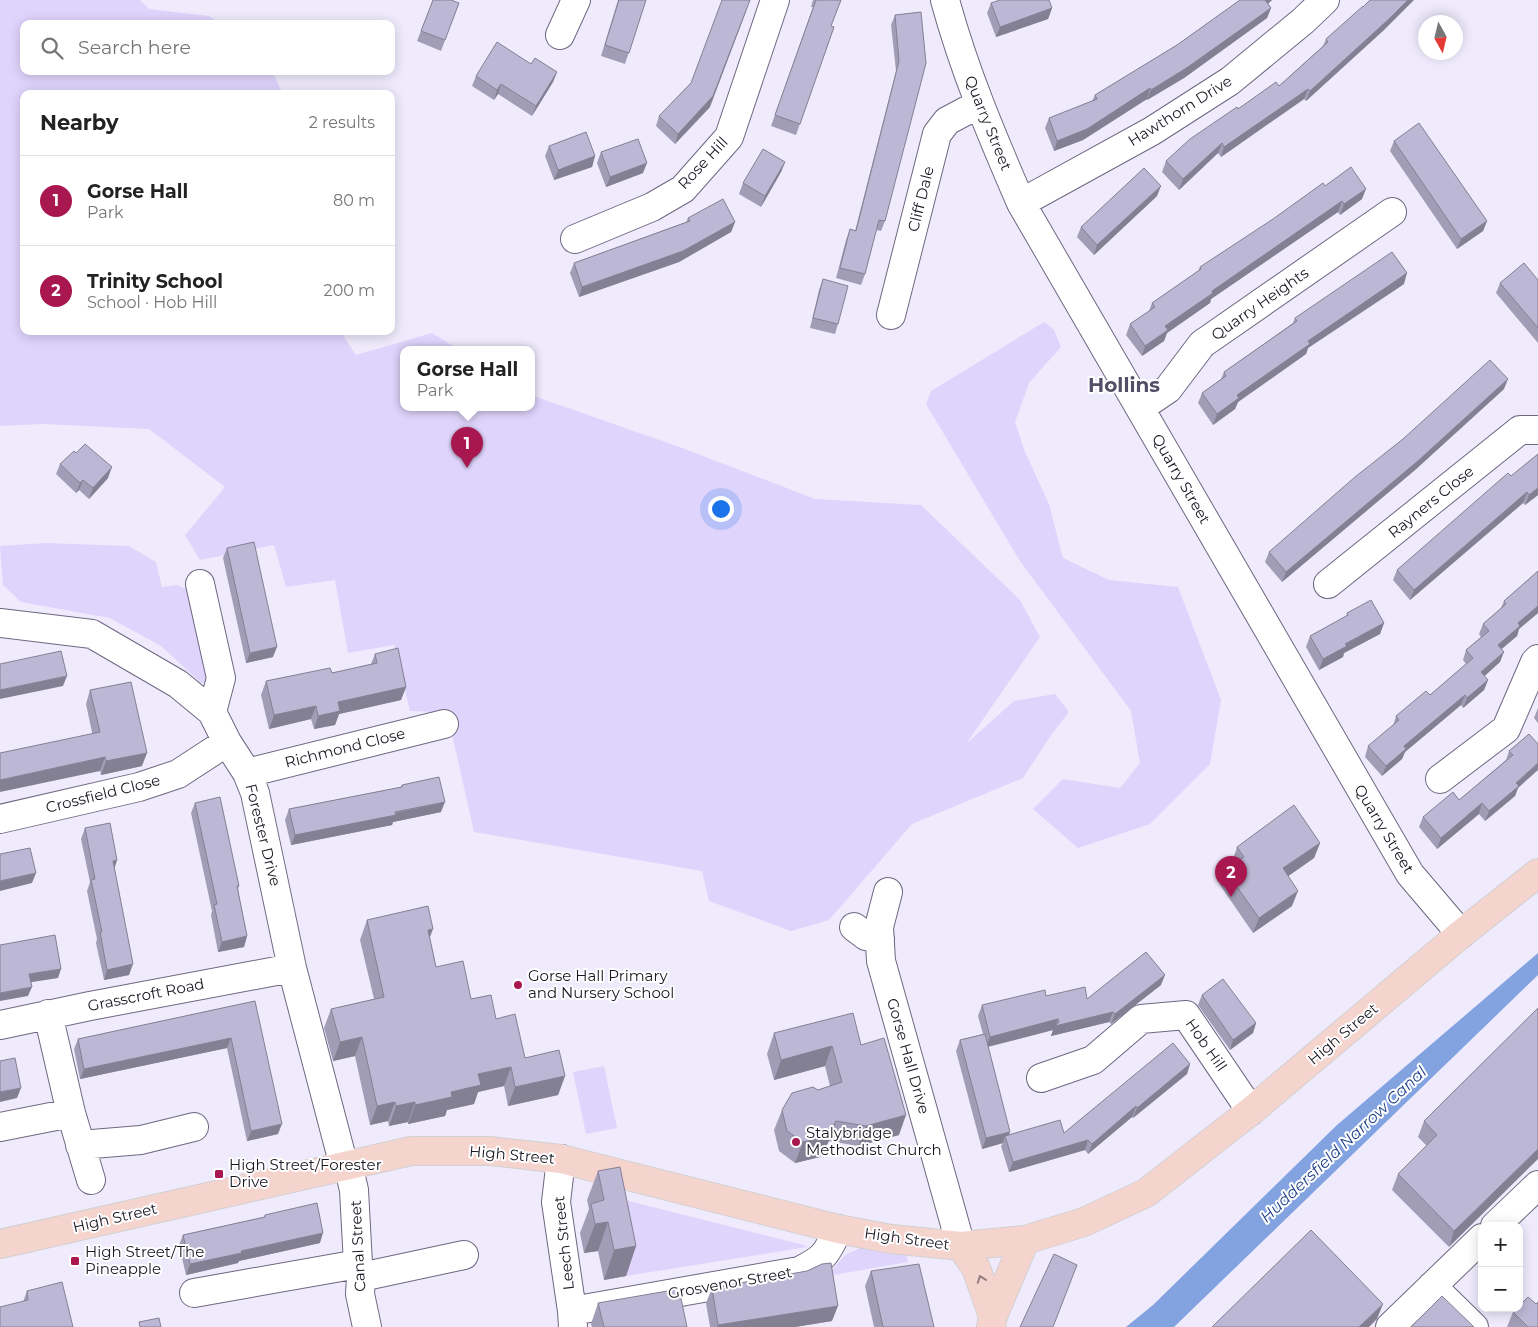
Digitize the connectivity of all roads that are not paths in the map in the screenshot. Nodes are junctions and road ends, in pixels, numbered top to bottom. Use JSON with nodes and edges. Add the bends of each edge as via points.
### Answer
{"nodes":[{"id":1,"x":576,"y":0,"type":"edge"},
{"id":2,"x":775,"y":0,"type":"edge"},
{"id":3,"x":946,"y":0,"type":"edge"},
{"id":4,"x":1325,"y":0,"type":"edge"},
{"id":5,"x":560,"y":35,"type":"dead end"},
{"id":6,"x":979,"y":104,"type":"junction"},
{"id":7,"x":1021,"y":203,"type":"junction"},
{"id":8,"x":1392,"y":212,"type":"dead end"},
{"id":9,"x":575,"y":239,"type":"dead end"},
{"id":10,"x":891,"y":315,"type":"dead end"},
{"id":11,"x":1140,"y":408,"type":"junction"},
{"id":12,"x":1538,"y":430,"type":"edge"},
{"id":13,"x":200,"y":584,"type":"dead end"},
{"id":14,"x":1328,"y":584,"type":"dead end"},
{"id":15,"x":0,"y":622,"type":"edge"},
{"id":16,"x":1538,"y":659,"type":"edge"},
{"id":17,"x":212,"y":712,"type":"junction"},
{"id":18,"x":444,"y":724,"type":"dead end"},
{"id":19,"x":227,"y":742,"type":"junction"},
{"id":20,"x":246,"y":773,"type":"junction"},
{"id":21,"x":1440,"y":779,"type":"dead end"},
{"id":22,"x":0,"y":819,"type":"edge"},
{"id":23,"x":1538,"y":873,"type":"edge"},
{"id":24,"x":888,"y":892,"type":"dead end"},
{"id":25,"x":854,"y":927,"type":"dead end"},
{"id":26,"x":1461,"y":934,"type":"junction"},
{"id":27,"x":880,"y":939,"type":"junction"},
{"id":28,"x":292,"y":968,"type":"junction"},
{"id":29,"x":48,"y":1014,"type":"junction"},
{"id":30,"x":0,"y":1026,"type":"edge"},
{"id":31,"x":1041,"y":1078,"type":"dead end"},
{"id":32,"x":1251,"y":1111,"type":"junction"},
{"id":33,"x":71,"y":1113,"type":"junction"},
{"id":34,"x":0,"y":1127,"type":"edge"},
{"id":35,"x":194,"y":1127,"type":"dead end"},
{"id":36,"x":80,"y":1144,"type":"junction"},
{"id":37,"x":561,"y":1159,"type":"junction"},
{"id":38,"x":346,"y":1166,"type":"junction"},
{"id":39,"x":91,"y":1180,"type":"dead end"},
{"id":40,"x":1538,"y":1185,"type":"edge"},
{"id":41,"x":1499,"y":1222,"type":"edge"},
{"id":42,"x":838,"y":1229,"type":"junction"},
{"id":43,"x":1025,"y":1240,"type":"junction"},
{"id":44,"x":1478,"y":1242,"type":"edge"},
{"id":45,"x":0,"y":1244,"type":"edge"},
{"id":46,"x":961,"y":1246,"type":"junction"},
{"id":47,"x":464,"y":1255,"type":"dead end"},
{"id":48,"x":359,"y":1270,"type":"junction"},
{"id":49,"x":1432,"y":1286,"type":"junction"},
{"id":50,"x":194,"y":1293,"type":"dead end"},
{"id":51,"x":572,"y":1319,"type":"edge"},
{"id":52,"x":992,"y":1321,"type":"edge"},
{"id":53,"x":367,"y":1327,"type":"edge"},
{"id":54,"x":1390,"y":1327,"type":"edge"},
{"id":55,"x":1474,"y":1327,"type":"edge"}],
"edges":[{"from":1,"to":5,"type":"street"},
{"from":2,"to":9,"type":"street","name":"Rose Hill","via":[[729,137],[683,189],[652,207]]},
{"from":3,"to":6,"type":"street","name":"Quarry Street"},
{"from":4,"to":7,"type":"street","name":"Hawthorn Drive","via":[[1230,81],[1152,131]]},
{"from":6,"to":7,"type":"street","name":"Quarry Street"},
{"from":6,"to":10,"type":"street","name":"Cliff Dale","via":[[947,121],[937,134]]},
{"from":7,"to":11,"type":"street","name":"Quarry Street"},
{"from":8,"to":11,"type":"street","name":"Quarry Heights","via":[[1202,344],[1168,389]]},
{"from":11,"to":26,"type":"street","name":"Quarry Street","via":[[1410,874]]},
{"from":12,"to":14,"type":"street","name":"Rayners Close","via":[[1520,430]]},
{"from":13,"to":17,"type":"street","via":[[222,678]]},
{"from":15,"to":17,"type":"street","name":"Forester Drive","via":[[92,634],[178,684]]},
{"from":16,"to":21,"type":"street","via":[[1506,729]]},
{"from":17,"to":19,"type":"street","name":"Forester Drive"},
{"from":18,"to":20,"type":"street","name":"Richmond Close"},
{"from":19,"to":20,"type":"street","name":"Forester Drive"},
{"from":19,"to":22,"type":"street","name":"Crossfield Close","via":[[178,774],[139,787]]},
{"from":20,"to":28,"type":"street","name":"Forester Drive","via":[[255,793]]},
{"from":23,"to":26,"type":"main road","name":"High Street"},
{"from":24,"to":27,"type":"street","name":"Gorse Hall Drive","via":[[879,928]]},
{"from":25,"to":27,"type":"street","via":[[866,936]]},
{"from":26,"to":32,"type":"main road","name":"High Street"},
{"from":27,"to":46,"type":"street","name":"Gorse Hall Drive","via":[[881,961]]},
{"from":28,"to":29,"type":"street","name":"Grasscroft Road"},
{"from":28,"to":38,"type":"street","name":"Forester Drive"},
{"from":29,"to":30,"type":"street","name":"Grasscroft Road"},
{"from":29,"to":33,"type":"street"},
{"from":31,"to":32,"type":"street","name":"Hob Hill","via":[[1093,1060],[1142,1019],[1186,1015]]},
{"from":32,"to":43,"type":"main road","name":"High Street","via":[[1146,1193],[1084,1222]]},
{"from":33,"to":34,"type":"street"},
{"from":33,"to":36,"type":"street"},
{"from":35,"to":36,"type":"street","via":[[141,1140]]},
{"from":36,"to":39,"type":"street"},
{"from":37,"to":38,"type":"main road","name":"High Street","via":[[490,1150],[411,1151]]},
{"from":37,"to":42,"type":"main road","name":"High Street"},
{"from":37,"to":51,"type":"street","name":"Leech Street","via":[[556,1202]]},
{"from":38,"to":45,"type":"main road","name":"High Street"},
{"from":38,"to":48,"type":"street","name":"Canal Street","via":[[354,1190]]},
{"from":40,"to":41,"type":"street"},
{"from":42,"to":46,"type":"main road","name":"High Street","via":[[891,1240]]},
{"from":42,"to":51,"type":"street","name":"Grosvenor Street","via":[[828,1252],[799,1271]]},
{"from":43,"to":46,"type":"main road","name":"High Street"},
{"from":43,"to":52,"type":"main road"},
{"from":44,"to":49,"type":"street"},
{"from":52,"to":46,"type":"main road","one_way":true,"via":[[976,1268]]},
{"from":47,"to":48,"type":"street"},
{"from":48,"to":50,"type":"street"},
{"from":48,"to":53,"type":"street","name":"Canal Street"},
{"from":49,"to":54,"type":"street"},
{"from":49,"to":55,"type":"street"}]}
